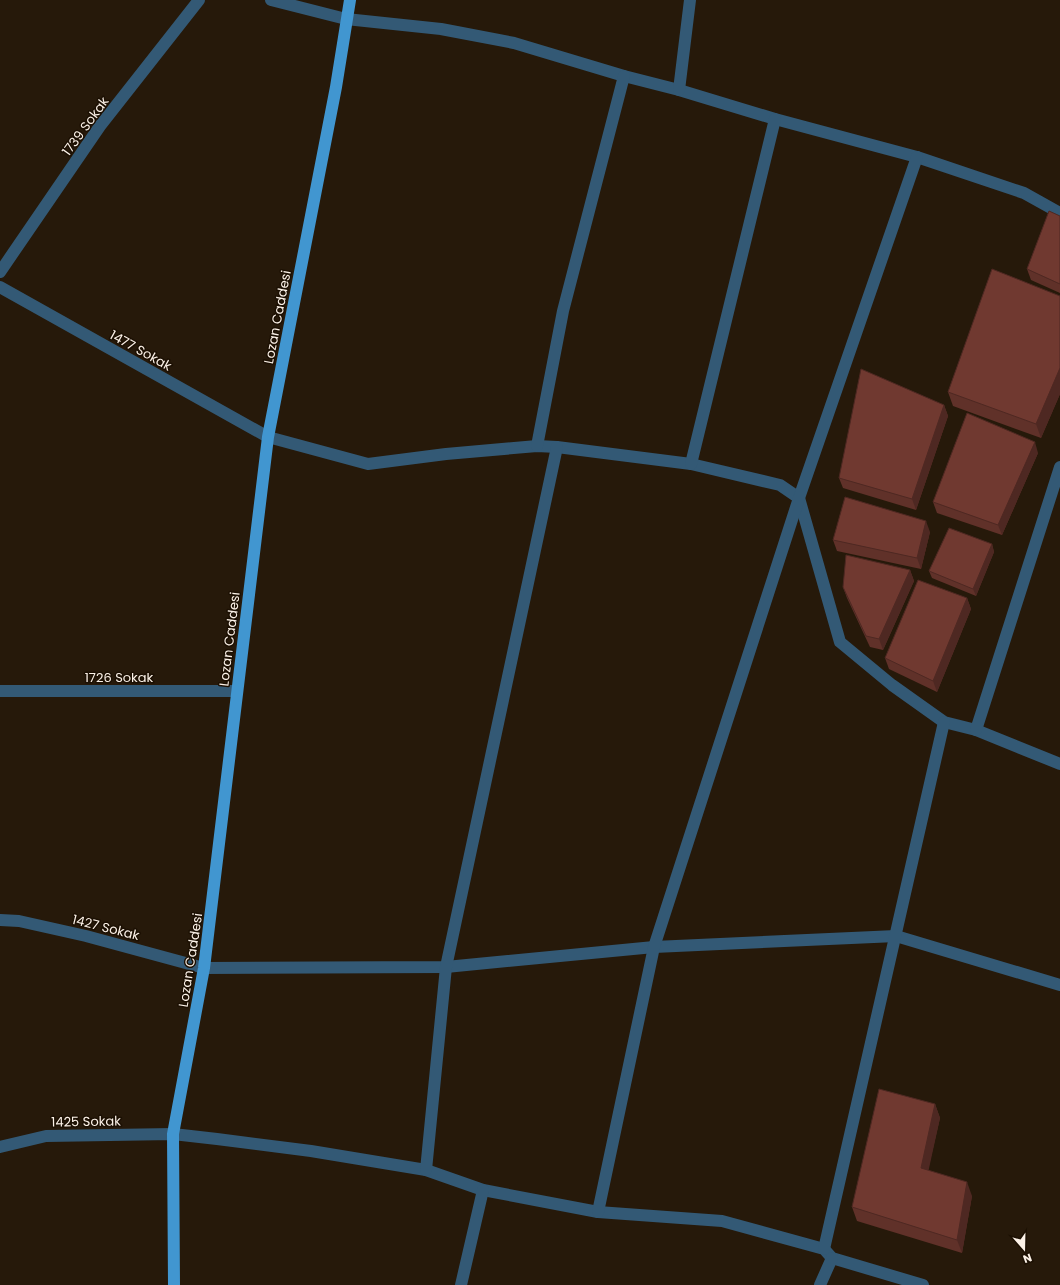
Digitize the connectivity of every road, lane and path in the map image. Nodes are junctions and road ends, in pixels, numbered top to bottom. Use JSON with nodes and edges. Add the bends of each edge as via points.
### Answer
{"nodes":[{"id":1,"x":199,"y":0,"type":"edge"},
{"id":2,"x":271,"y":0,"type":"edge"},
{"id":3,"x":350,"y":0,"type":"edge"},
{"id":4,"x":690,"y":0,"type":"edge"},
{"id":5,"x":346,"y":19,"type":"junction"},
{"id":6,"x":624,"y":76,"type":"junction"},
{"id":7,"x":679,"y":90,"type":"junction"},
{"id":8,"x":774,"y":119,"type":"junction"},
{"id":9,"x":917,"y":157,"type":"junction"},
{"id":10,"x":1060,"y":213,"type":"edge"},
{"id":11,"x":0,"y":272,"type":"edge"},
{"id":12,"x":0,"y":287,"type":"edge"},
{"id":13,"x":268,"y":437,"type":"junction"},
{"id":14,"x":537,"y":446,"type":"junction"},
{"id":15,"x":557,"y":446,"type":"junction"},
{"id":16,"x":691,"y":464,"type":"junction"},
{"id":17,"x":1060,"y":467,"type":"edge"},
{"id":18,"x":799,"y":498,"type":"junction"},
{"id":19,"x":0,"y":691,"type":"edge"},
{"id":20,"x":237,"y":691,"type":"junction"},
{"id":21,"x":944,"y":722,"type":"junction"},
{"id":22,"x":976,"y":730,"type":"junction"},
{"id":23,"x":1060,"y":764,"type":"edge"},
{"id":24,"x":0,"y":920,"type":"edge"},
{"id":25,"x":896,"y":936,"type":"junction"},
{"id":26,"x":654,"y":947,"type":"junction"},
{"id":27,"x":446,"y":967,"type":"junction"},
{"id":28,"x":204,"y":968,"type":"junction"},
{"id":29,"x":1060,"y":985,"type":"edge"},
{"id":30,"x":173,"y":1134,"type":"junction"},
{"id":31,"x":0,"y":1147,"type":"edge"},
{"id":32,"x":426,"y":1170,"type":"junction"},
{"id":33,"x":483,"y":1190,"type":"junction"},
{"id":34,"x":598,"y":1212,"type":"junction"},
{"id":35,"x":824,"y":1249,"type":"junction"},
{"id":36,"x":832,"y":1258,"type":"junction"},
{"id":37,"x":174,"y":1285,"type":"edge"},
{"id":38,"x":461,"y":1285,"type":"edge"},
{"id":39,"x":820,"y":1285,"type":"edge"},
{"id":40,"x":923,"y":1285,"type":"edge"}],
"edges":[{"from":1,"to":11,"type":"street","name":"1739 Sokak","via":[[100,126]]},
{"from":2,"to":5,"type":"street"},
{"from":3,"to":5,"type":"main road","name":"Lozan Caddesi"},
{"from":4,"to":7,"type":"street"},
{"from":5,"to":6,"type":"street","via":[[441,29],[514,43]]},
{"from":5,"to":13,"type":"main road","name":"Lozan Caddesi","via":[[336,87]]},
{"from":6,"to":7,"type":"street"},
{"from":6,"to":14,"type":"street","via":[[563,311]]},
{"from":7,"to":8,"type":"street"},
{"from":8,"to":9,"type":"street"},
{"from":8,"to":16,"type":"street"},
{"from":9,"to":10,"type":"street","via":[[1024,193]]},
{"from":9,"to":18,"type":"street"},
{"from":12,"to":13,"type":"street","name":"1477 Sokak"},
{"from":13,"to":14,"type":"street","name":"1477 Sokak","via":[[368,464]]},
{"from":13,"to":20,"type":"main road","name":"Lozan Caddesi"},
{"from":14,"to":15,"type":"street","name":"1477 Sokak"},
{"from":15,"to":16,"type":"street","name":"1477 Sokak"},
{"from":15,"to":27,"type":"street"},
{"from":16,"to":18,"type":"street","name":"1477 Sokak","via":[[780,485]]},
{"from":17,"to":22,"type":"street"},
{"from":18,"to":21,"type":"street","via":[[840,642],[892,685]]},
{"from":18,"to":26,"type":"street"},
{"from":19,"to":20,"type":"street","name":"1726 Sokak"},
{"from":20,"to":28,"type":"main road","name":"Lozan Caddesi"},
{"from":21,"to":22,"type":"street"},
{"from":21,"to":25,"type":"street"},
{"from":22,"to":23,"type":"street"},
{"from":24,"to":28,"type":"street","name":"1427 Sokak","via":[[19,921],[86,936]]},
{"from":25,"to":26,"type":"street","name":"1427 Sokak"},
{"from":25,"to":29,"type":"street","name":"1427 Sokak"},
{"from":25,"to":35,"type":"street"},
{"from":26,"to":27,"type":"street","name":"1427 Sokak"},
{"from":26,"to":34,"type":"street"},
{"from":27,"to":28,"type":"street","name":"1427 Sokak"},
{"from":27,"to":32,"type":"street"},
{"from":28,"to":30,"type":"main road","name":"Lozan Caddesi"},
{"from":30,"to":31,"type":"street","name":"1425 Sokak","via":[[46,1136]]},
{"from":30,"to":32,"type":"street","name":"1425 Sokak","via":[[311,1151]]},
{"from":30,"to":37,"type":"main road","name":"Lozan Caddesi"},
{"from":32,"to":33,"type":"street","name":"1425 Sokak"},
{"from":33,"to":34,"type":"street","name":"1425 Sokak"},
{"from":33,"to":38,"type":"street"},
{"from":34,"to":35,"type":"street","name":"1425 Sokak","via":[[722,1220]]},
{"from":35,"to":36,"type":"street"},
{"from":36,"to":39,"type":"street"},
{"from":36,"to":40,"type":"street"}]}
